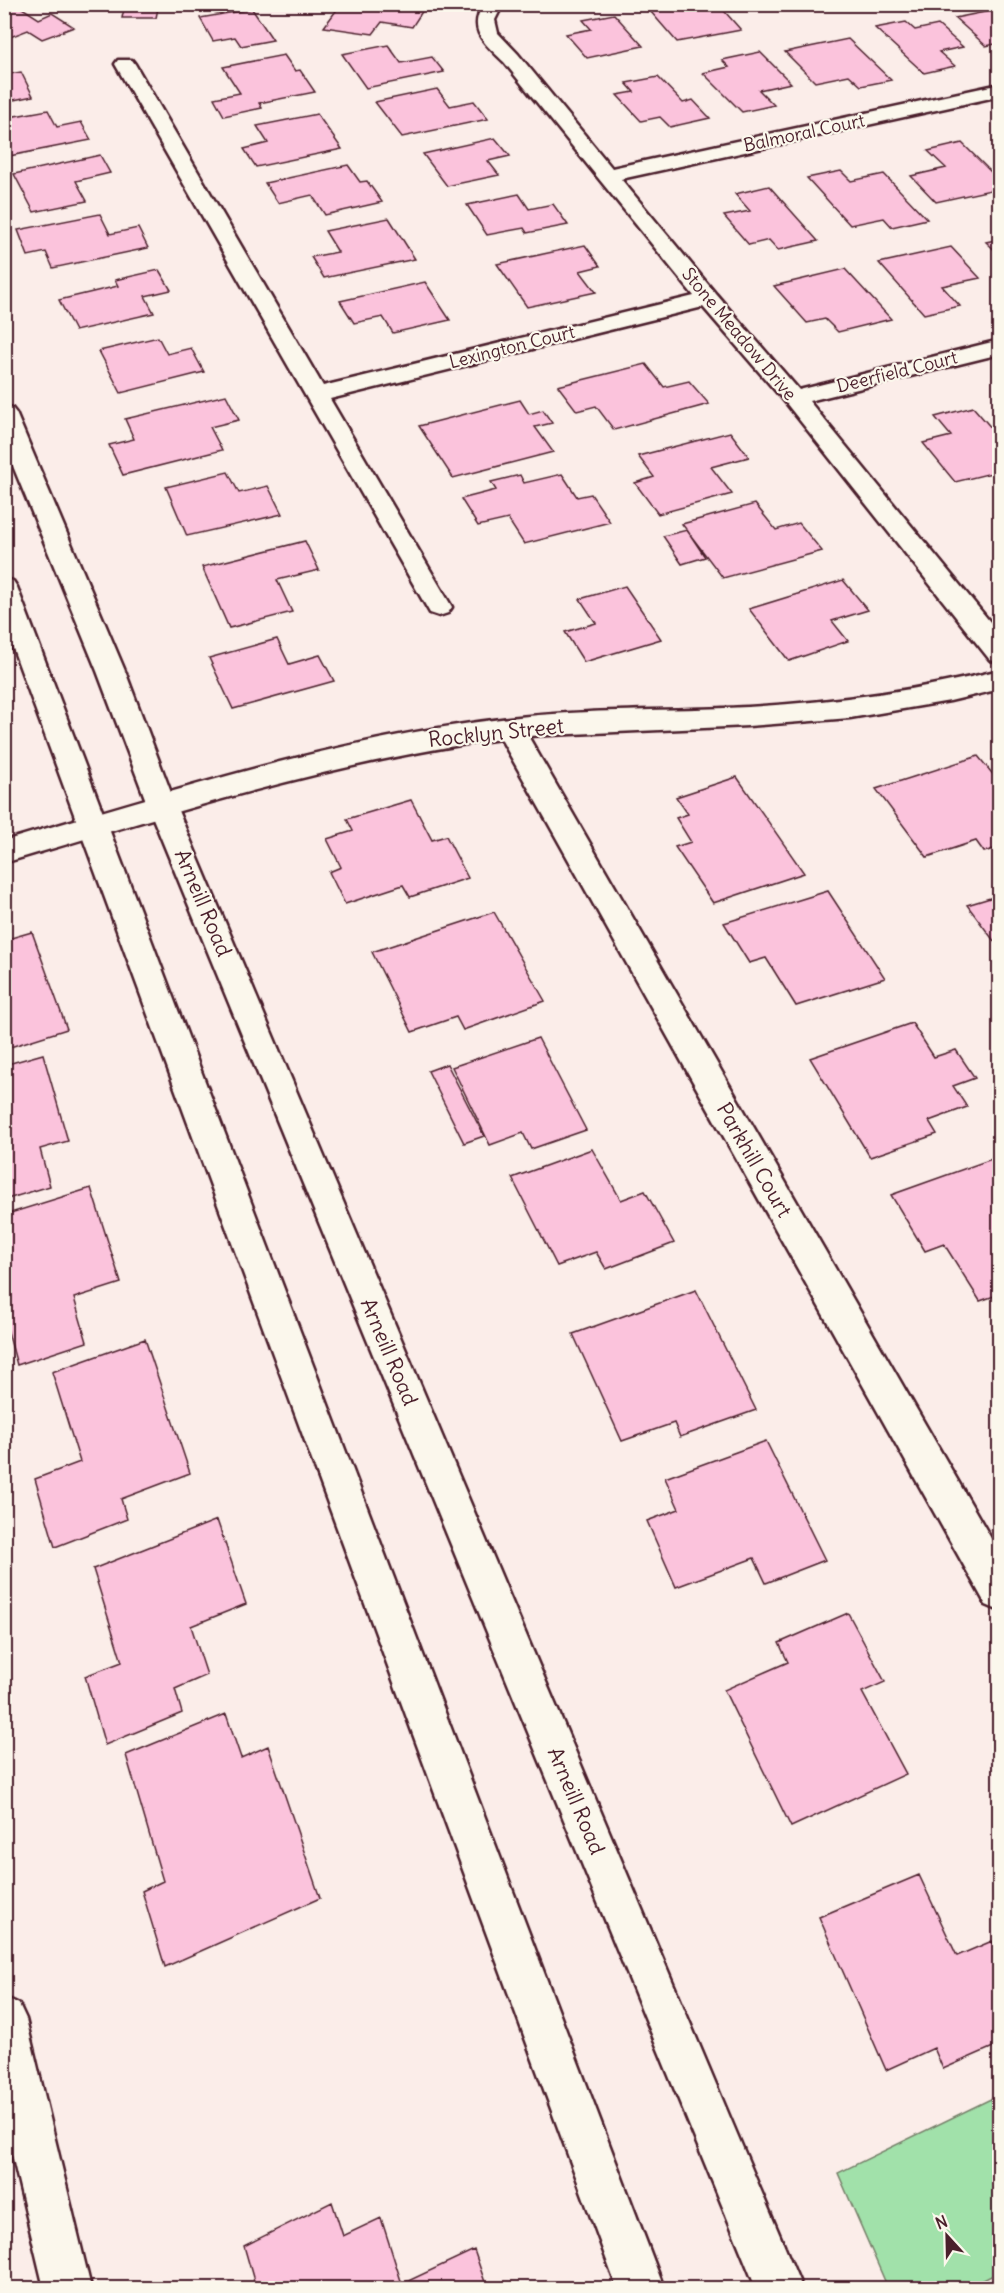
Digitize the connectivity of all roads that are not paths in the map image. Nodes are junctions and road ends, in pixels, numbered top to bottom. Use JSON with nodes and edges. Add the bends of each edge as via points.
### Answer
{"nodes":[{"id":1,"x":490,"y":9,"type":"edge"},
{"id":2,"x":125,"y":64,"type":"dead end"},
{"id":3,"x":999,"y":90,"type":"edge"},
{"id":4,"x":609,"y":175,"type":"junction"},
{"id":5,"x":708,"y":299,"type":"junction"},
{"id":6,"x":999,"y":346,"type":"edge"},
{"id":7,"x":317,"y":395,"type":"junction"},
{"id":8,"x":794,"y":398,"type":"junction"},
{"id":9,"x":4,"y":413,"type":"edge"},
{"id":10,"x":4,"y":587,"type":"edge"},
{"id":11,"x":439,"y":608,"type":"dead end"},
{"id":12,"x":999,"y":654,"type":"edge"},
{"id":13,"x":999,"y":679,"type":"edge"},
{"id":14,"x":509,"y":728,"type":"junction"},
{"id":15,"x":162,"y":807,"type":"junction"},
{"id":16,"x":95,"y":825,"type":"junction"},
{"id":17,"x":4,"y":852,"type":"edge"},
{"id":18,"x":999,"y":1592,"type":"edge"},
{"id":19,"x":4,"y":2019,"type":"edge"},
{"id":20,"x":15,"y":2122,"type":"edge"},
{"id":21,"x":68,"y":2289,"type":"edge"},
{"id":22,"x":641,"y":2289,"type":"edge"},
{"id":23,"x":779,"y":2289,"type":"edge"}],
"edges":[{"from":1,"to":4,"type":"street","name":"Stone Meadow Drive","via":[[484,21],[486,32]]},
{"from":2,"to":7,"type":"street"},
{"from":3,"to":4,"type":"street","name":"Balmoral Court"},
{"from":4,"to":5,"type":"street","name":"Stone Meadow Drive"},
{"from":5,"to":7,"type":"street","name":"Lexington Court"},
{"from":5,"to":8,"type":"street","name":"Stone Meadow Drive"},
{"from":6,"to":8,"type":"street","name":"Deerfield Court"},
{"from":7,"to":11,"type":"street"},
{"from":8,"to":12,"type":"street","name":"Stone Meadow Drive"},
{"from":9,"to":15,"type":"street","name":"Arneill Road"},
{"from":10,"to":16,"type":"street"},
{"from":13,"to":14,"type":"street","name":"Rocklyn Street","via":[[942,694],[826,712]]},
{"from":14,"to":15,"type":"street","name":"Rocklyn Street","via":[[365,750]]},
{"from":14,"to":18,"type":"street","name":"Parkhill Court"},
{"from":15,"to":16,"type":"street","name":"Rocklyn Street"},
{"from":15,"to":23,"type":"street","name":"Arneill Road"},
{"from":16,"to":17,"type":"street","name":"Rocklyn Street"},
{"from":16,"to":22,"type":"street"},
{"from":19,"to":20,"type":"street"},
{"from":20,"to":21,"type":"street"}]}
